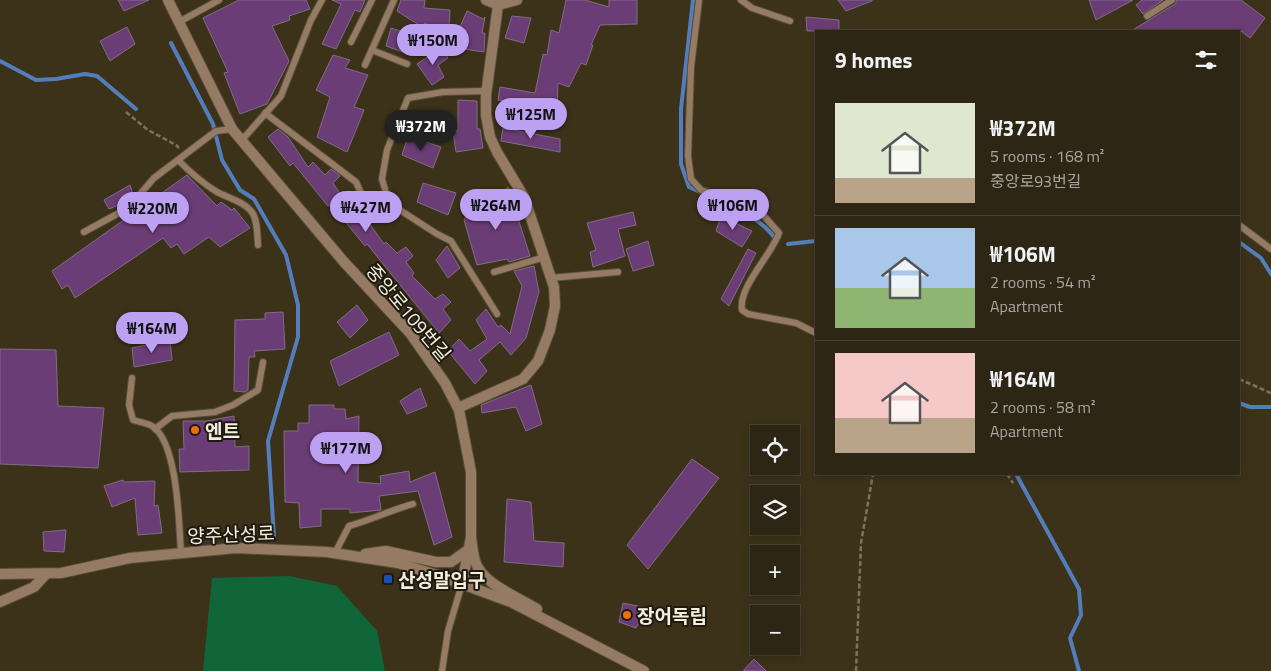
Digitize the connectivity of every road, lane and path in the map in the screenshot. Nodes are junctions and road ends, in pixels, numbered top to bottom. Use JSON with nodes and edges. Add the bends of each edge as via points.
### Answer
{"nodes":[{"id":1,"x":168,"y":0,"type":"edge"},
{"id":2,"x":219,"y":0,"type":"edge"},
{"id":3,"x":322,"y":0,"type":"edge"},
{"id":4,"x":372,"y":0,"type":"edge"},
{"id":5,"x":394,"y":0,"type":"edge"},
{"id":6,"x":486,"y":0,"type":"edge"},
{"id":7,"x":517,"y":0,"type":"edge"},
{"id":8,"x":698,"y":0,"type":"edge"},
{"id":9,"x":741,"y":0,"type":"edge"},
{"id":10,"x":1172,"y":0,"type":"edge"},
{"id":11,"x":498,"y":5,"type":"junction"},
{"id":12,"x":1147,"y":16,"type":"dead end"},
{"id":13,"x":790,"y":21,"type":"dead end"},
{"id":14,"x":179,"y":22,"type":"junction"},
{"id":15,"x":351,"y":42,"type":"dead end"},
{"id":16,"x":372,"y":50,"type":"junction"},
{"id":17,"x":407,"y":64,"type":"dead end"},
{"id":18,"x":365,"y":65,"type":"dead end"},
{"id":19,"x":487,"y":91,"type":"junction"},
{"id":20,"x":126,"y":112,"type":"dead end"},
{"id":21,"x":265,"y":113,"type":"junction"},
{"id":22,"x":232,"y":129,"type":"junction"},
{"id":23,"x":241,"y":141,"type":"junction"},
{"id":24,"x":184,"y":155,"type":"junction"},
{"id":25,"x":178,"y":160,"type":"junction"},
{"id":26,"x":366,"y":204,"type":"dead end"},
{"id":27,"x":1240,"y":226,"type":"edge"},
{"id":28,"x":84,"y":232,"type":"dead end"},
{"id":29,"x":258,"y":245,"type":"dead end"},
{"id":30,"x":1271,"y":249,"type":"edge"},
{"id":31,"x":545,"y":257,"type":"junction"},
{"id":32,"x":494,"y":272,"type":"dead end"},
{"id":33,"x":618,"y":272,"type":"dead end"},
{"id":34,"x":550,"y":278,"type":"junction"},
{"id":35,"x":497,"y":314,"type":"dead end"},
{"id":36,"x":815,"y":332,"type":"edge"},
{"id":37,"x":263,"y":362,"type":"dead end"},
{"id":38,"x":132,"y":378,"type":"dead end"},
{"id":39,"x":1240,"y":379,"type":"edge"},
{"id":40,"x":1271,"y":393,"type":"edge"},
{"id":41,"x":458,"y":408,"type":"junction"},
{"id":42,"x":155,"y":429,"type":"junction"},
{"id":43,"x":873,"y":475,"type":"edge"},
{"id":44,"x":1008,"y":475,"type":"edge"},
{"id":45,"x":1013,"y":483,"type":"dead end"},
{"id":46,"x":413,"y":504,"type":"dead end"},
{"id":47,"x":471,"y":537,"type":"junction"},
{"id":48,"x":468,"y":550,"type":"junction"},
{"id":49,"x":181,"y":553,"type":"junction"},
{"id":50,"x":336,"y":553,"type":"junction"},
{"id":51,"x":351,"y":556,"type":"junction"},
{"id":52,"x":0,"y":574,"type":"edge"},
{"id":53,"x":46,"y":574,"type":"junction"},
{"id":54,"x":462,"y":584,"type":"junction"},
{"id":55,"x":0,"y":602,"type":"edge"},
{"id":56,"x":552,"y":622,"type":"junction"},
{"id":57,"x":442,"y":671,"type":"edge"},
{"id":58,"x":644,"y":671,"type":"edge"},
{"id":59,"x":856,"y":671,"type":"edge"}],
"edges":[{"from":1,"to":14,"type":"street","name":"중앙로109번길"},
{"from":2,"to":14,"type":"lane"},
{"from":3,"to":21,"type":"lane","via":[[281,96]]},
{"from":4,"to":15,"type":"lane"},
{"from":5,"to":16,"type":"lane"},
{"from":6,"to":11,"type":"street"},
{"from":7,"to":11,"type":"street"},
{"from":8,"to":36,"type":"lane","via":[[691,67],[688,156],[691,179],[700,190],[748,205],[764,216],[779,233],[775,245],[747,287],[742,310],[796,323]]},
{"from":9,"to":13,"type":"lane","via":[[752,8]]},
{"from":10,"to":12,"type":"lane"},
{"from":11,"to":19,"type":"street"},
{"from":14,"to":22,"type":"street","name":"중앙로109번길"},
{"from":16,"to":17,"type":"lane"},
{"from":16,"to":18,"type":"lane"},
{"from":19,"to":31,"type":"street","via":[[486,116],[490,137],[524,197]]},
{"from":19,"to":35,"type":"lane","via":[[444,92],[408,98],[387,150],[382,179],[389,203],[451,241]]},
{"from":20,"to":24,"type":"path","via":[[148,130],[176,145]]},
{"from":21,"to":23,"type":"lane"},
{"from":21,"to":26,"type":"lane","via":[[356,182]]},
{"from":22,"to":23,"type":"street","name":"중앙로109번길"},
{"from":22,"to":24,"type":"lane","via":[[216,131]]},
{"from":23,"to":41,"type":"street","name":"중앙로109번길","via":[[410,334],[445,383]]},
{"from":24,"to":25,"type":"lane"},
{"from":25,"to":28,"type":"lane","via":[[154,178],[128,208]]},
{"from":25,"to":29,"type":"lane","via":[[194,176],[252,212]]},
{"from":27,"to":30,"type":"lane"},
{"from":31,"to":32,"type":"lane"},
{"from":31,"to":34,"type":"street"},
{"from":33,"to":34,"type":"lane"},
{"from":34,"to":41,"type":"street","via":[[555,306],[538,361],[523,379]]},
{"from":37,"to":42,"type":"lane","via":[[258,390],[215,412],[172,416]]},
{"from":38,"to":42,"type":"lane","via":[[129,405],[133,420]]},
{"from":39,"to":40,"type":"path"},
{"from":41,"to":47,"type":"street","name":"중앙로109번길","via":[[471,472]]},
{"from":42,"to":49,"type":"lane","via":[[171,460]]},
{"from":43,"to":59,"type":"path","via":[[861,543]]},
{"from":44,"to":45,"type":"path"},
{"from":46,"to":50,"type":"lane","via":[[349,526]]},
{"from":47,"to":48,"type":"street","name":"중앙로109번길"},
{"from":47,"to":56,"type":"street","via":[[475,563],[493,585],[547,615]]},
{"from":48,"to":51,"type":"street","via":[[451,562],[436,562],[386,551]]},
{"from":48,"to":54,"type":"street","name":"중앙로109번길"},
{"from":49,"to":50,"type":"street","name":"양주산성로","via":[[236,548]]},
{"from":49,"to":53,"type":"street","name":"양주산성로","via":[[130,558]]},
{"from":50,"to":51,"type":"street","name":"양주산성로"},
{"from":51,"to":54,"type":"street","name":"양주산성로","via":[[398,563]]},
{"from":52,"to":53,"type":"street","name":"양주산성로"},
{"from":53,"to":55,"type":"street","via":[[34,586]]},
{"from":54,"to":56,"type":"street","name":"양주산성로"},
{"from":54,"to":57,"type":"lane","via":[[448,631]]},
{"from":56,"to":58,"type":"street","name":"양주산성로"}]}
